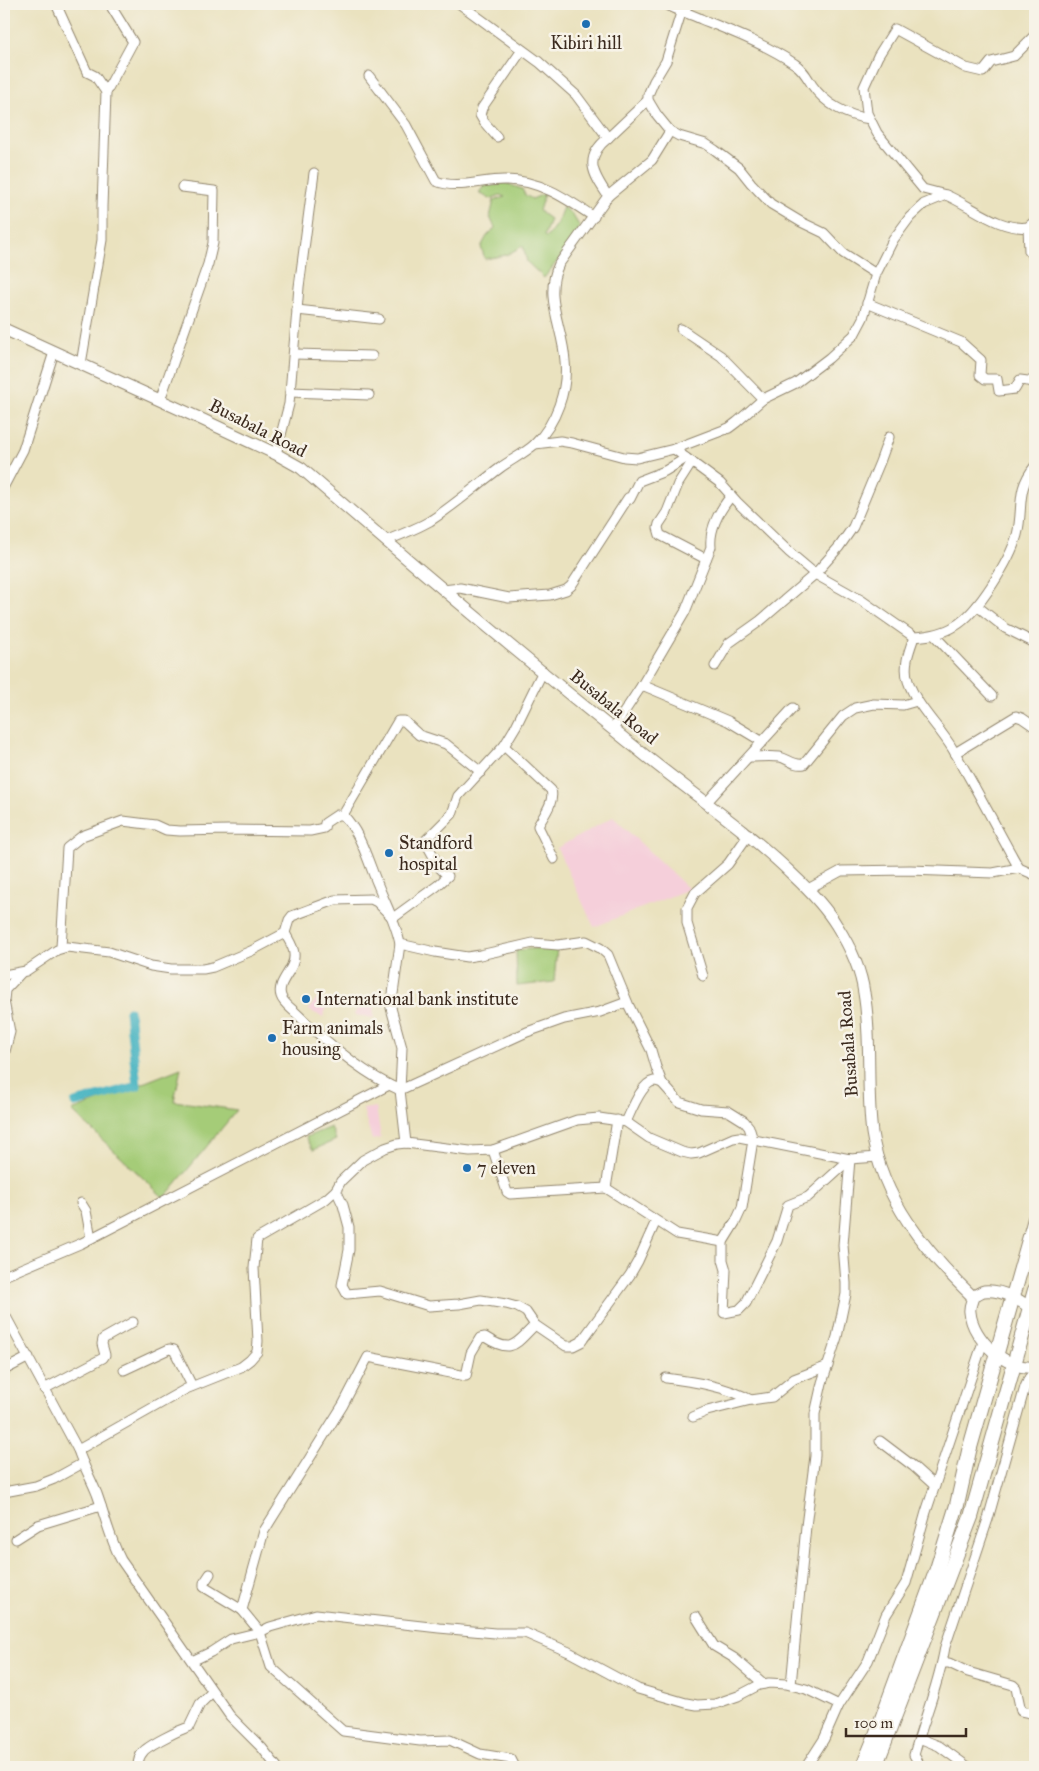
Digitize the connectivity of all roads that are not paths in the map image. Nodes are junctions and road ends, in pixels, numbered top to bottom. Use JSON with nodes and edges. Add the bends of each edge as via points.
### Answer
{"nodes":[{"id":1,"x":56,"y":4,"type":"edge"},
{"id":2,"x":114,"y":4,"type":"edge"},
{"id":3,"x":460,"y":4,"type":"edge"},
{"id":4,"x":666,"y":4,"type":"edge"},
{"id":5,"x":689,"y":4,"type":"edge"},
{"id":6,"x":681,"y":13,"type":"junction"},
{"id":7,"x":1035,"y":35,"type":"edge"},
{"id":8,"x":522,"y":50,"type":"junction"},
{"id":9,"x":369,"y":76,"type":"dead end"},
{"id":10,"x":106,"y":92,"type":"junction"},
{"id":11,"x":648,"y":100,"type":"junction"},
{"id":12,"x":870,"y":119,"type":"junction"},
{"id":13,"x":670,"y":131,"type":"junction"},
{"id":14,"x":497,"y":137,"type":"dead end"},
{"id":15,"x":608,"y":138,"type":"junction"},
{"id":16,"x":314,"y":173,"type":"dead end"},
{"id":17,"x":182,"y":187,"type":"dead end"},
{"id":18,"x":924,"y":189,"type":"junction"},
{"id":19,"x":608,"y":196,"type":"junction"},
{"id":20,"x":946,"y":196,"type":"junction"},
{"id":21,"x":924,"y":204,"type":"junction"},
{"id":22,"x":594,"y":217,"type":"junction"},
{"id":23,"x":1033,"y":224,"type":"edge"},
{"id":24,"x":1035,"y":259,"type":"edge"},
{"id":25,"x":876,"y":274,"type":"junction"},
{"id":26,"x":867,"y":303,"type":"junction"},
{"id":27,"x":297,"y":310,"type":"junction"},
{"id":28,"x":379,"y":319,"type":"dead end"},
{"id":29,"x":4,"y":329,"type":"edge"},
{"id":30,"x":681,"y":329,"type":"dead end"},
{"id":31,"x":54,"y":352,"type":"junction"},
{"id":32,"x":294,"y":354,"type":"junction"},
{"id":33,"x":372,"y":356,"type":"dead end"},
{"id":34,"x":81,"y":364,"type":"junction"},
{"id":35,"x":1035,"y":382,"type":"edge"},
{"id":36,"x":290,"y":392,"type":"junction"},
{"id":37,"x":369,"y":395,"type":"dead end"},
{"id":38,"x":763,"y":399,"type":"junction"},
{"id":39,"x":160,"y":400,"type":"junction"},
{"id":40,"x":888,"y":438,"type":"dead end"},
{"id":41,"x":534,"y":444,"type":"junction"},
{"id":42,"x":674,"y":449,"type":"junction"},
{"id":43,"x":276,"y":454,"type":"junction"},
{"id":44,"x":689,"y":460,"type":"junction"},
{"id":45,"x":1035,"y":466,"type":"edge"},
{"id":46,"x":4,"y":486,"type":"edge"},
{"id":47,"x":731,"y":496,"type":"junction"},
{"id":48,"x":385,"y":541,"type":"junction"},
{"id":49,"x":706,"y":559,"type":"junction"},
{"id":50,"x":815,"y":574,"type":"junction"},
{"id":51,"x":443,"y":590,"type":"junction"},
{"id":52,"x":977,"y":606,"type":"junction"},
{"id":53,"x":934,"y":635,"type":"junction"},
{"id":54,"x":914,"y":637,"type":"junction"},
{"id":55,"x":1035,"y":643,"type":"edge"},
{"id":56,"x":714,"y":666,"type":"dead end"},
{"id":57,"x":543,"y":671,"type":"junction"},
{"id":58,"x":642,"y":685,"type":"junction"},
{"id":59,"x":992,"y":696,"type":"dead end"},
{"id":60,"x":917,"y":701,"type":"junction"},
{"id":61,"x":793,"y":708,"type":"dead end"},
{"id":62,"x":1035,"y":728,"type":"edge"},
{"id":63,"x":613,"y":729,"type":"junction"},
{"id":64,"x":764,"y":742,"type":"junction"},
{"id":65,"x":504,"y":746,"type":"junction"},
{"id":66,"x":955,"y":753,"type":"junction"},
{"id":67,"x":750,"y":757,"type":"junction"},
{"id":68,"x":481,"y":772,"type":"junction"},
{"id":69,"x":707,"y":802,"type":"junction"},
{"id":70,"x":343,"y":815,"type":"junction"},
{"id":71,"x":749,"y":834,"type":"junction"},
{"id":72,"x":554,"y":859,"type":"dead end"},
{"id":73,"x":1019,"y":868,"type":"junction"},
{"id":74,"x":1035,"y":875,"type":"edge"},
{"id":75,"x":808,"y":889,"type":"junction"},
{"id":76,"x":393,"y":918,"type":"junction"},
{"id":77,"x":285,"y":933,"type":"junction"},
{"id":78,"x":400,"y":944,"type":"junction"},
{"id":79,"x":61,"y":948,"type":"junction"},
{"id":80,"x":21,"y":973,"type":"junction"},
{"id":81,"x":4,"y":975,"type":"edge"},
{"id":82,"x":703,"y":976,"type":"dead end"},
{"id":83,"x":627,"y":1002,"type":"junction"},
{"id":84,"x":4,"y":1055,"type":"edge"},
{"id":85,"x":662,"y":1083,"type":"junction"},
{"id":86,"x":389,"y":1085,"type":"junction"},
{"id":87,"x":400,"y":1090,"type":"junction"},
{"id":88,"x":621,"y":1121,"type":"junction"},
{"id":89,"x":753,"y":1140,"type":"junction"},
{"id":90,"x":406,"y":1143,"type":"junction"},
{"id":91,"x":493,"y":1150,"type":"junction"},
{"id":92,"x":878,"y":1157,"type":"junction"},
{"id":93,"x":850,"y":1159,"type":"junction"},
{"id":94,"x":606,"y":1188,"type":"junction"},
{"id":95,"x":336,"y":1190,"type":"junction"},
{"id":96,"x":81,"y":1203,"type":"dead end"},
{"id":97,"x":1035,"y":1219,"type":"edge"},
{"id":98,"x":656,"y":1221,"type":"junction"},
{"id":99,"x":91,"y":1238,"type":"junction"},
{"id":100,"x":723,"y":1242,"type":"junction"},
{"id":101,"x":4,"y":1276,"type":"edge"},
{"id":102,"x":1035,"y":1293,"type":"edge"},
{"id":103,"x":973,"y":1297,"type":"junction"},
{"id":104,"x":1013,"y":1298,"type":"junction"},
{"id":105,"x":1033,"y":1311,"type":"edge"},
{"id":106,"x":4,"y":1313,"type":"edge"},
{"id":107,"x":133,"y":1322,"type":"dead end"},
{"id":108,"x":536,"y":1325,"type":"junction"},
{"id":109,"x":983,"y":1342,"type":"junction"},
{"id":110,"x":997,"y":1356,"type":"junction"},
{"id":111,"x":29,"y":1357,"type":"junction"},
{"id":112,"x":1016,"y":1364,"type":"junction"},
{"id":113,"x":828,"y":1366,"type":"junction"},
{"id":114,"x":1035,"y":1367,"type":"edge"},
{"id":115,"x":4,"y":1370,"type":"edge"},
{"id":116,"x":124,"y":1370,"type":"dead end"},
{"id":117,"x":1035,"y":1371,"type":"edge"},
{"id":118,"x":666,"y":1378,"type":"dead end"},
{"id":119,"x":192,"y":1386,"type":"junction"},
{"id":120,"x":44,"y":1388,"type":"junction"},
{"id":121,"x":751,"y":1400,"type":"junction"},
{"id":122,"x":693,"y":1418,"type":"dead end"},
{"id":123,"x":880,"y":1441,"type":"dead end"},
{"id":124,"x":78,"y":1450,"type":"junction"},
{"id":125,"x":83,"y":1463,"type":"junction"},
{"id":126,"x":935,"y":1486,"type":"junction"},
{"id":127,"x":4,"y":1492,"type":"edge"},
{"id":128,"x":101,"y":1506,"type":"junction"},
{"id":129,"x":16,"y":1539,"type":"dead end"},
{"id":130,"x":210,"y":1574,"type":"dead end"},
{"id":131,"x":242,"y":1610,"type":"junction"},
{"id":132,"x":696,"y":1617,"type":"dead end"},
{"id":133,"x":260,"y":1632,"type":"junction"},
{"id":134,"x":192,"y":1661,"type":"junction"},
{"id":135,"x":943,"y":1663,"type":"junction"},
{"id":136,"x":764,"y":1684,"type":"junction"},
{"id":137,"x":791,"y":1685,"type":"junction"},
{"id":138,"x":212,"y":1692,"type":"junction"},
{"id":139,"x":839,"y":1705,"type":"junction"},
{"id":140,"x":1035,"y":1714,"type":"edge"},
{"id":141,"x":919,"y":1738,"type":"junction"},
{"id":142,"x":138,"y":1767,"type":"edge"},
{"id":143,"x":277,"y":1767,"type":"edge"},
{"id":144,"x":515,"y":1767,"type":"edge"},
{"id":145,"x":806,"y":1767,"type":"edge"},
{"id":146,"x":862,"y":1767,"type":"edge"},
{"id":147,"x":875,"y":1767,"type":"edge"},
{"id":148,"x":921,"y":1767,"type":"edge"},
{"id":149,"x":968,"y":1767,"type":"edge"}],
"edges":[{"from":1,"to":10,"type":"street","via":[[88,72],[95,76]]},
{"from":2,"to":10,"type":"street","via":[[112,8],[133,42]]},
{"from":3,"to":8,"type":"street"},
{"from":4,"to":6,"type":"street"},
{"from":5,"to":6,"type":"street"},
{"from":6,"to":11,"type":"street","via":[[666,61],[654,81]]},
{"from":6,"to":12,"type":"street","via":[[755,42],[787,59],[802,69],[817,91],[846,114]]},
{"from":7,"to":12,"type":"street","via":[[1014,56],[991,62],[983,72],[966,68],[895,29],[864,87]]},
{"from":8,"to":14,"type":"street","via":[[482,108],[480,115]]},
{"from":8,"to":15,"type":"street","via":[[576,95]]},
{"from":9,"to":22,"type":"street","via":[[406,126],[436,181],[455,184],[524,181],[549,189]]},
{"from":10,"to":34,"type":"street","via":[[102,240]]},
{"from":11,"to":13,"type":"street"},
{"from":11,"to":15,"type":"street"},
{"from":12,"to":18,"type":"street","via":[[877,133]]},
{"from":13,"to":19,"type":"street","via":[[652,160]]},
{"from":13,"to":25,"type":"street","via":[[706,144],[739,168],[771,204],[824,233],[843,253]]},
{"from":15,"to":19,"type":"street","via":[[596,150],[592,165],[596,179]]},
{"from":16,"to":27,"type":"street"},
{"from":17,"to":39,"type":"street","via":[[214,191],[213,243]]},
{"from":18,"to":20,"type":"street"},
{"from":18,"to":21,"type":"street"},
{"from":19,"to":22,"type":"street"},
{"from":20,"to":21,"type":"street"},
{"from":20,"to":23,"type":"street","via":[[1006,226]]},
{"from":21,"to":25,"type":"street","via":[[892,240]]},
{"from":22,"to":41,"type":"street","via":[[553,276],[554,306],[563,344],[566,381],[557,411]]},
{"from":23,"to":24,"type":"street","via":[[1030,254]]},
{"from":25,"to":26,"type":"street"},
{"from":26,"to":35,"type":"street","via":[[966,345],[981,360],[980,375],[985,379],[997,379],[999,391],[1015,389],[1020,380]]},
{"from":26,"to":38,"type":"street","via":[[854,335],[843,346],[796,384]]},
{"from":27,"to":28,"type":"street"},
{"from":27,"to":32,"type":"street"},
{"from":29,"to":31,"type":"street","name":"Busabala Road"},
{"from":30,"to":38,"type":"street","via":[[721,356]]},
{"from":31,"to":34,"type":"street","name":"Busabala Road"},
{"from":31,"to":46,"type":"street","via":[[22,450]]},
{"from":32,"to":33,"type":"street"},
{"from":32,"to":36,"type":"street"},
{"from":34,"to":39,"type":"street","name":"Busabala Road"},
{"from":36,"to":37,"type":"street"},
{"from":36,"to":43,"type":"street"},
{"from":38,"to":42,"type":"street","via":[[729,428]]},
{"from":39,"to":43,"type":"street","name":"Busabala Road"},
{"from":40,"to":50,"type":"street","via":[[853,527]]},
{"from":41,"to":42,"type":"street","via":[[560,441],[630,458]]},
{"from":41,"to":48,"type":"street","via":[[429,521]]},
{"from":42,"to":44,"type":"street"},
{"from":43,"to":48,"type":"street","name":"Busabala Road","via":[[301,468]]},
{"from":44,"to":47,"type":"street","via":[[713,477]]},
{"from":44,"to":49,"type":"street","via":[[658,531]]},
{"from":44,"to":51,"type":"street","via":[[639,481],[630,499],[566,590],[550,595],[509,598],[460,588]]},
{"from":45,"to":52,"type":"street","via":[[1021,491],[1017,535],[1010,555]]},
{"from":47,"to":49,"type":"street","via":[[720,510]]},
{"from":47,"to":50,"type":"street"},
{"from":48,"to":51,"type":"street","name":"Busabala Road"},
{"from":49,"to":58,"type":"street","via":[[685,612]]},
{"from":50,"to":54,"type":"street","via":[[861,600]]},
{"from":50,"to":56,"type":"street","via":[[729,643]]},
{"from":51,"to":57,"type":"street","name":"Busabala Road"},
{"from":52,"to":53,"type":"street","via":[[963,621]]},
{"from":52,"to":55,"type":"street","via":[[1005,628]]},
{"from":53,"to":54,"type":"street"},
{"from":53,"to":59,"type":"street"},
{"from":54,"to":60,"type":"street","via":[[906,664],[908,680]]},
{"from":57,"to":63,"type":"street","name":"Busabala Road"},
{"from":57,"to":65,"type":"street"},
{"from":58,"to":63,"type":"street"},
{"from":58,"to":64,"type":"street","via":[[728,721]]},
{"from":60,"to":66,"type":"street"},
{"from":60,"to":67,"type":"street","via":[[855,708],[843,716],[804,764],[777,757]]},
{"from":61,"to":64,"type":"street"},
{"from":62,"to":66,"type":"street","via":[[1016,716]]},
{"from":63,"to":69,"type":"street","name":"Busabala Road"},
{"from":64,"to":67,"type":"street"},
{"from":65,"to":68,"type":"street"},
{"from":65,"to":72,"type":"street","via":[[551,790],[550,802],[538,826]]},
{"from":66,"to":73,"type":"street"},
{"from":67,"to":69,"type":"street"},
{"from":68,"to":70,"type":"street","via":[[446,744],[419,735],[404,721],[398,721]]},
{"from":68,"to":76,"type":"street","via":[[458,796],[452,814],[425,841],[448,876]]},
{"from":69,"to":71,"type":"street","name":"Busabala Road"},
{"from":70,"to":76,"type":"street","via":[[365,851]]},
{"from":70,"to":79,"type":"street","via":[[325,823],[324,828],[310,831],[173,831],[129,821],[82,836],[67,848]]},
{"from":71,"to":75,"type":"street","name":"Busabala Road"},
{"from":71,"to":82,"type":"street","via":[[724,868],[695,893],[687,908],[687,924]]},
{"from":73,"to":74,"type":"street"},
{"from":73,"to":75,"type":"street","via":[[993,874],[841,871]]},
{"from":75,"to":92,"type":"street","name":"Busabala Road","via":[[837,926],[861,979],[866,1006],[872,1135]]},
{"from":76,"to":77,"type":"street","via":[[371,899],[335,900],[292,916]]},
{"from":76,"to":78,"type":"street"},
{"from":77,"to":79,"type":"street","via":[[213,967],[195,970],[151,966],[109,952]]},
{"from":77,"to":86,"type":"street","via":[[295,955],[294,966],[280,990],[282,999],[338,1049]]},
{"from":78,"to":83,"type":"street","via":[[467,957],[533,944],[586,941],[608,955]]},
{"from":78,"to":87,"type":"street","via":[[390,1008],[402,1048]]},
{"from":79,"to":80,"type":"street"},
{"from":80,"to":81,"type":"street"},
{"from":80,"to":84,"type":"street","via":[[5,990],[10,1032]]},
{"from":83,"to":85,"type":"street","via":[[651,1050]]},
{"from":83,"to":87,"type":"street","via":[[527,1032]]},
{"from":85,"to":88,"type":"street","via":[[654,1081],[641,1090]]},
{"from":85,"to":89,"type":"street","via":[[679,1102],[701,1109],[728,1111],[738,1116],[749,1127]]},
{"from":86,"to":87,"type":"street"},
{"from":86,"to":99,"type":"street"},
{"from":87,"to":90,"type":"street"},
{"from":88,"to":89,"type":"street","via":[[649,1138],[691,1154],[733,1138]]},
{"from":88,"to":91,"type":"street","via":[[577,1120]]},
{"from":88,"to":94,"type":"street"},
{"from":89,"to":93,"type":"street"},
{"from":89,"to":100,"type":"street","via":[[741,1213]]},
{"from":90,"to":91,"type":"street","via":[[444,1149]]},
{"from":90,"to":95,"type":"street","via":[[385,1148],[363,1160],[340,1181]]},
{"from":91,"to":94,"type":"street","via":[[510,1194]]},
{"from":92,"to":93,"type":"street"},
{"from":92,"to":103,"type":"street","name":"Busabala Road","via":[[890,1190],[917,1236]]},
{"from":93,"to":100,"type":"street","via":[[808,1197],[788,1205],[777,1241],[746,1303],[739,1310],[724,1313],[726,1270]]},
{"from":93,"to":113,"type":"street","via":[[843,1245],[846,1294],[838,1337]]},
{"from":94,"to":98,"type":"street"},
{"from":95,"to":108,"type":"street","via":[[344,1205],[349,1227],[349,1250],[342,1285],[346,1294],[377,1290],[428,1306],[487,1300],[517,1306]]},
{"from":95,"to":119,"type":"street","via":[[257,1239],[254,1268],[256,1352],[241,1367]]},
{"from":96,"to":99,"type":"street","via":[[86,1211]]},
{"from":97,"to":104,"type":"highway"},
{"from":98,"to":100,"type":"street","via":[[683,1236]]},
{"from":98,"to":108,"type":"street","via":[[630,1275],[581,1342],[566,1346]]},
{"from":99,"to":101,"type":"street"},
{"from":102,"to":105,"type":"highway"},
{"from":103,"to":104,"type":"street","via":[[983,1291]]},
{"from":103,"to":109,"type":"street","via":[[969,1310],[973,1326]]},
{"from":104,"to":105,"type":"street"},
{"from":104,"to":110,"type":"highway"},
{"from":105,"to":112,"type":"highway"},
{"from":106,"to":111,"type":"street"},
{"from":107,"to":120,"type":"street","via":[[103,1340],[105,1356]]},
{"from":108,"to":131,"type":"street","via":[[514,1346],[504,1347],[485,1337],[480,1338],[471,1353],[466,1376],[368,1356],[344,1405],[264,1531]]},
{"from":109,"to":110,"type":"street"},
{"from":109,"to":126,"type":"street"},
{"from":110,"to":112,"type":"street"},
{"from":110,"to":146,"type":"highway","via":[[937,1569]]},
{"from":111,"to":115,"type":"street"},
{"from":111,"to":120,"type":"street"},
{"from":112,"to":114,"type":"street"},
{"from":112,"to":147,"type":"highway","via":[[971,1517]]},
{"from":113,"to":121,"type":"street","via":[[794,1379],[772,1398]]},
{"from":113,"to":137,"type":"street","via":[[815,1414],[815,1456]]},
{"from":116,"to":119,"type":"street","via":[[172,1349]]},
{"from":117,"to":135,"type":"street","via":[[1025,1387],[988,1519],[945,1647]]},
{"from":118,"to":121,"type":"street","via":[[706,1384]]},
{"from":119,"to":124,"type":"street"},
{"from":120,"to":124,"type":"street"},
{"from":121,"to":122,"type":"street","via":[[707,1411]]},
{"from":123,"to":126,"type":"street"},
{"from":124,"to":125,"type":"street"},
{"from":125,"to":127,"type":"street","via":[[36,1486]]},
{"from":125,"to":128,"type":"street"},
{"from":126,"to":139,"type":"street","via":[[906,1583],[886,1615],[868,1661]]},
{"from":128,"to":129,"type":"street","via":[[38,1525]]},
{"from":128,"to":134,"type":"street","via":[[120,1560]]},
{"from":130,"to":131,"type":"street","via":[[204,1587]]},
{"from":131,"to":133,"type":"street"},
{"from":132,"to":136,"type":"street","via":[[714,1646],[734,1658]]},
{"from":133,"to":134,"type":"street","via":[[231,1639]]},
{"from":133,"to":136,"type":"street","via":[[316,1614],[439,1628],[525,1633],[569,1652],[638,1690],[697,1705],[725,1701]]},
{"from":133,"to":144,"type":"street","via":[[271,1668],[343,1731],[420,1741],[450,1740],[480,1754],[511,1759]]},
{"from":134,"to":138,"type":"street"},
{"from":135,"to":140,"type":"street","via":[[1013,1685],[1021,1711]]},
{"from":135,"to":141,"type":"street"},
{"from":136,"to":137,"type":"street"},
{"from":137,"to":139,"type":"street"},
{"from":138,"to":142,"type":"street","via":[[200,1704],[189,1727],[143,1751]]},
{"from":138,"to":143,"type":"street"},
{"from":139,"to":145,"type":"street","via":[[824,1739]]},
{"from":141,"to":148,"type":"street","via":[[914,1755]]},
{"from":141,"to":149,"type":"street","via":[[939,1746]]}]}
